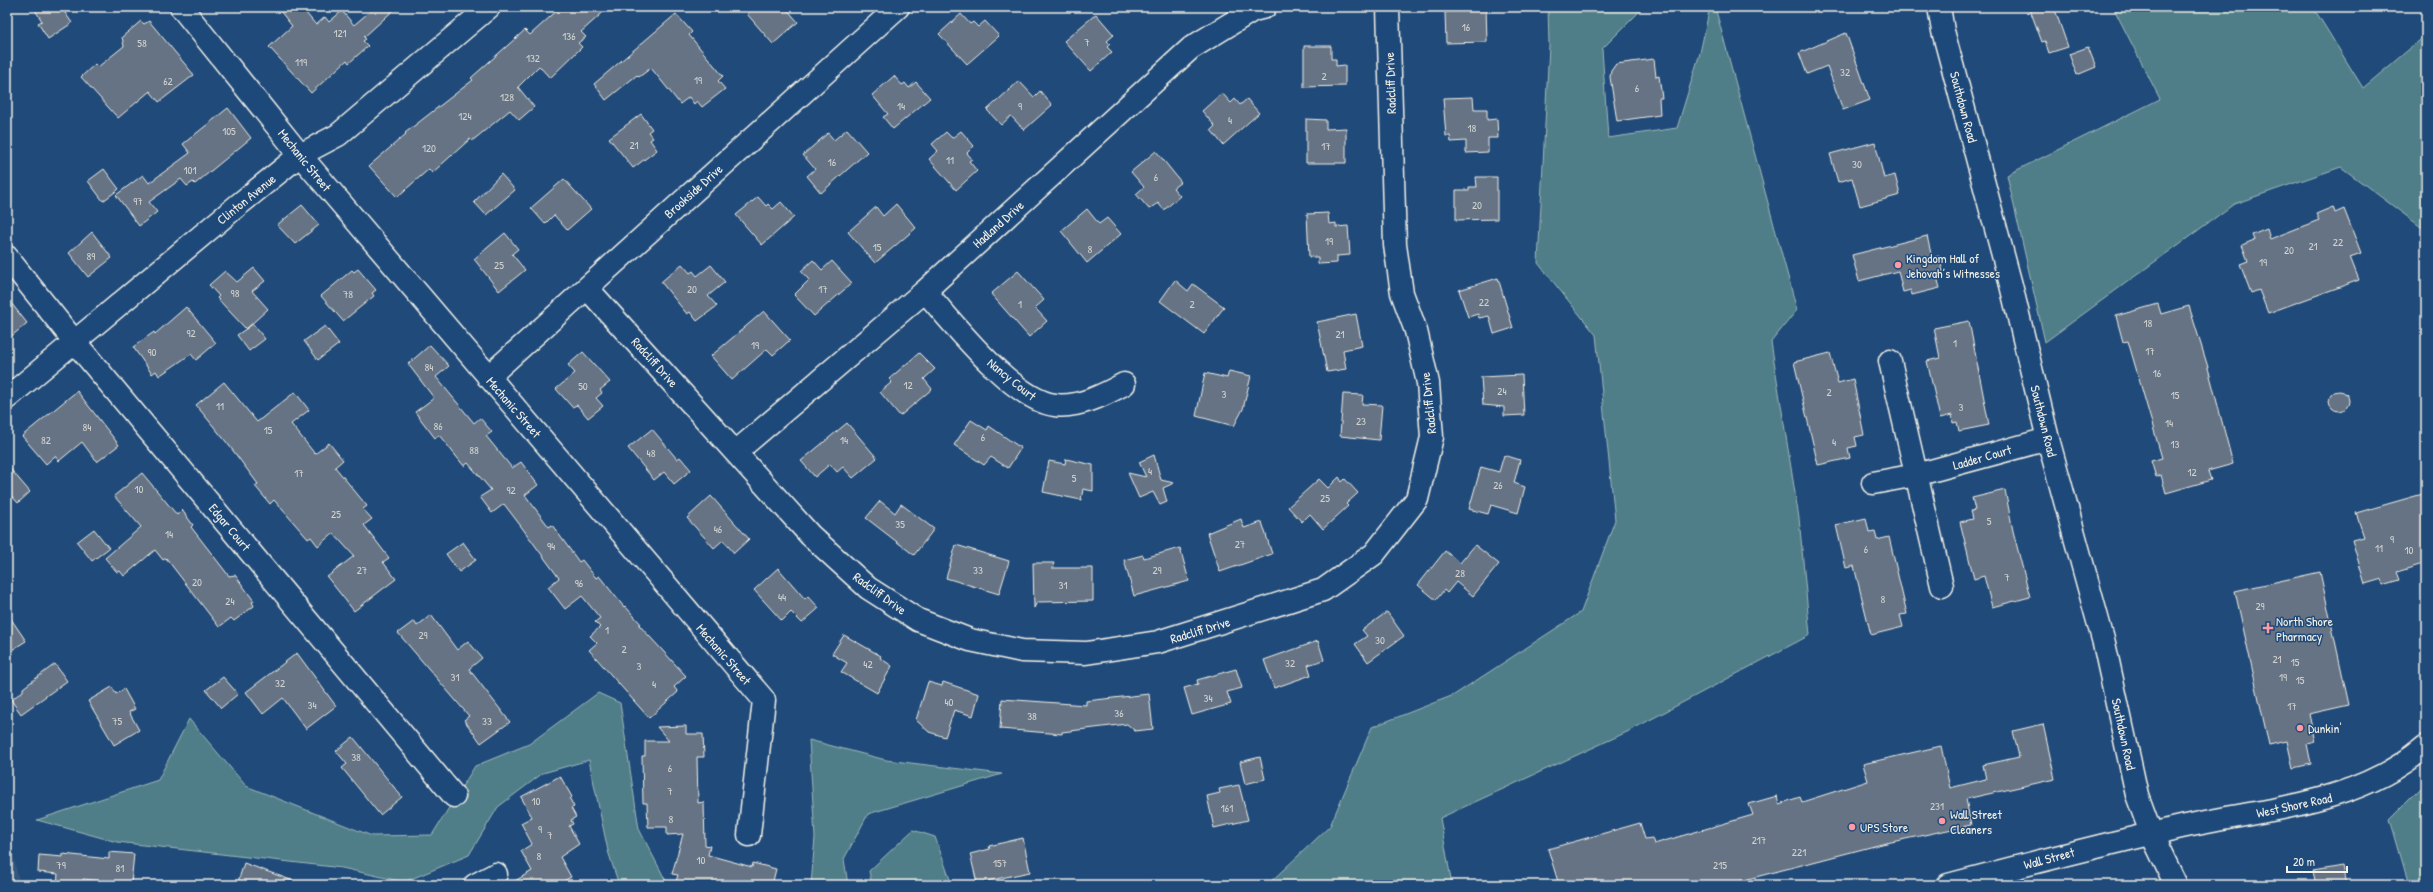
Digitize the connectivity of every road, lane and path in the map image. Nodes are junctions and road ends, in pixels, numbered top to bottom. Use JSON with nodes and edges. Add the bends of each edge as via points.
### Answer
{"nodes":[{"id":1,"x":181,"y":7,"type":"edge"},
{"id":2,"x":488,"y":7,"type":"edge"},
{"id":3,"x":898,"y":7,"type":"edge"},
{"id":4,"x":1265,"y":7,"type":"edge"},
{"id":5,"x":1388,"y":7,"type":"edge"},
{"id":6,"x":1922,"y":7,"type":"edge"},
{"id":7,"x":1939,"y":7,"type":"edge"},
{"id":8,"x":1943,"y":31,"type":"junction"},
{"id":9,"x":300,"y":155,"type":"junction"},
{"id":10,"x":7,"y":257,"type":"edge"},
{"id":11,"x":587,"y":288,"type":"junction"},
{"id":12,"x":925,"y":291,"type":"junction"},
{"id":13,"x":74,"y":341,"type":"junction"},
{"id":14,"x":1890,"y":361,"type":"dead end"},
{"id":15,"x":488,"y":376,"type":"junction"},
{"id":16,"x":1124,"y":384,"type":"dead end"},
{"id":17,"x":7,"y":398,"type":"edge"},
{"id":18,"x":2048,"y":439,"type":"junction"},
{"id":19,"x":737,"y":451,"type":"junction"},
{"id":20,"x":1916,"y":475,"type":"junction"},
{"id":21,"x":1874,"y":483,"type":"dead end"},
{"id":22,"x":1942,"y":586,"type":"dead end"},
{"id":23,"x":2426,"y":746,"type":"edge"},
{"id":24,"x":454,"y":796,"type":"dead end"},
{"id":25,"x":2151,"y":833,"type":"junction"},
{"id":26,"x":749,"y":835,"type":"dead end"},
{"id":27,"x":496,"y":874,"type":"dead end"},
{"id":28,"x":475,"y":885,"type":"edge"},
{"id":29,"x":1948,"y":885,"type":"edge"},
{"id":30,"x":2176,"y":885,"type":"edge"}],
"edges":[{"from":1,"to":9,"type":"street","name":"Mechanic Street"},
{"from":2,"to":9,"type":"street","name":"Clinton Avenue","via":[[338,135]]},
{"from":3,"to":11,"type":"street","name":"Brookside Drive"},
{"from":4,"to":12,"type":"street","name":"Hadland Drive","via":[[1253,10],[1191,48]]},
{"from":5,"to":19,"type":"street","name":"Radcliff Drive","via":[[1395,245],[1402,293],[1416,331],[1428,383],[1432,437],[1417,499],[1374,554],[1323,590],[1158,642],[1086,653],[1022,651],[970,640],[918,620],[868,588],[810,535]]},
{"from":6,"to":8,"type":"street"},
{"from":7,"to":8,"type":"street","name":"Southdown Road"},
{"from":8,"to":18,"type":"street","name":"Southdown Road","via":[[2011,285]]},
{"from":9,"to":13,"type":"street","name":"Clinton Avenue"},
{"from":9,"to":15,"type":"street","name":"Mechanic Street"},
{"from":10,"to":13,"type":"street","name":"Edgar Court"},
{"from":11,"to":15,"type":"street","name":"Brookside Drive"},
{"from":11,"to":19,"type":"street","name":"Radcliff Drive"},
{"from":12,"to":16,"type":"street","name":"Nancy Court","via":[[979,351],[1037,400],[1056,405],[1077,403]]},
{"from":12,"to":19,"type":"street","name":"Hadland Drive"},
{"from":13,"to":17,"type":"street","name":"Clinton Avenue"},
{"from":13,"to":24,"type":"street","name":"Edgar Court"},
{"from":14,"to":20,"type":"street"},
{"from":15,"to":26,"type":"street","name":"Mechanic Street","via":[[764,700]]},
{"from":18,"to":20,"type":"street","name":"Ladder Court"},
{"from":18,"to":25,"type":"street","name":"Southdown Road","via":[[2104,643],[2137,795]]},
{"from":20,"to":21,"type":"street","name":"Ladder Court"},
{"from":20,"to":22,"type":"street"},
{"from":23,"to":25,"type":"street","name":"West Shore Road","via":[[2380,777],[2334,796],[2285,808]]},
{"from":25,"to":29,"type":"street","name":"Wall Street"},
{"from":25,"to":30,"type":"street","name":"Southdown Road"},
{"from":27,"to":28,"type":"street"}]}
